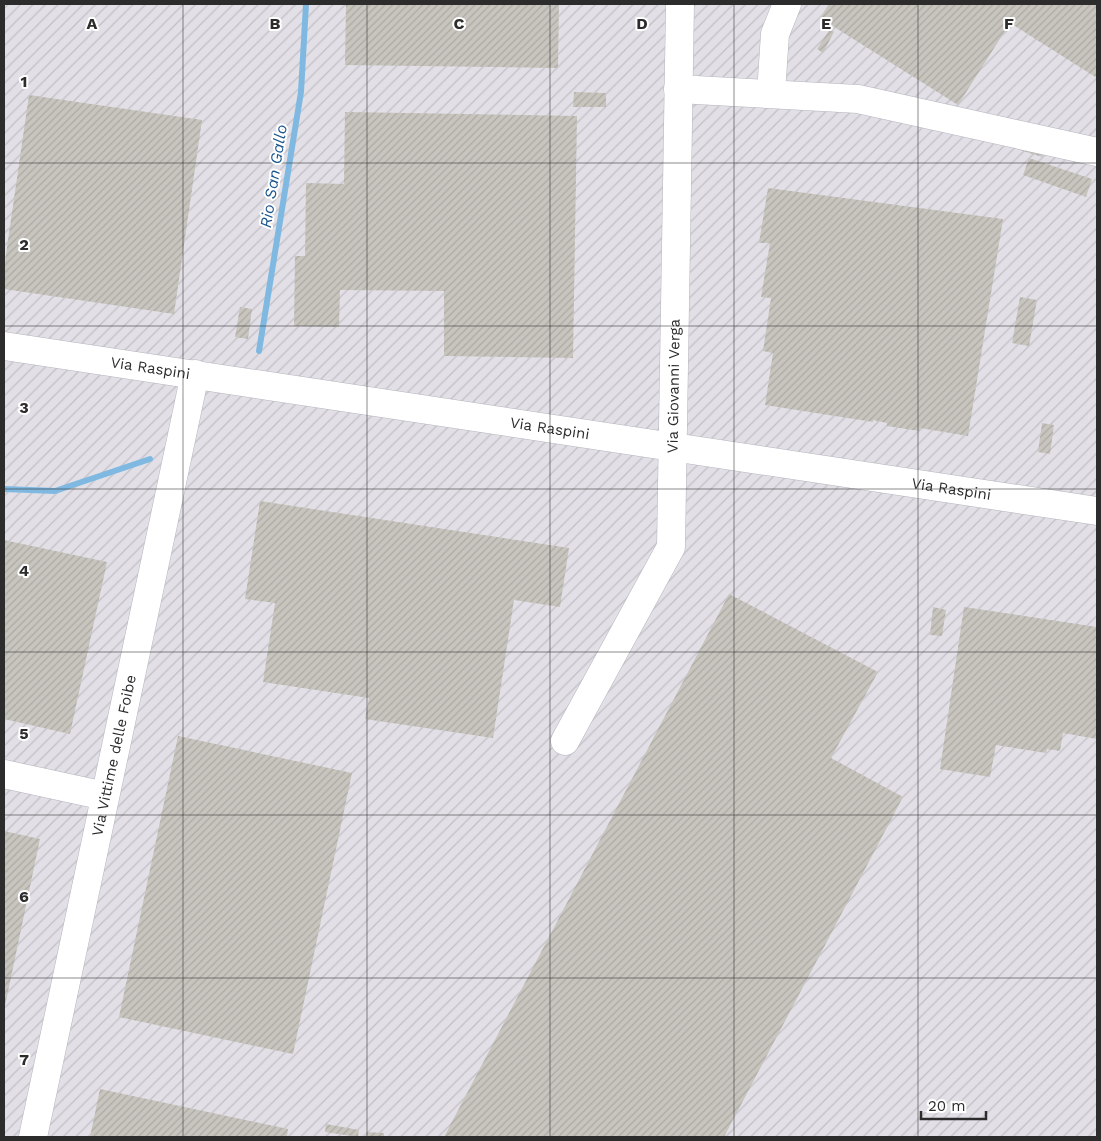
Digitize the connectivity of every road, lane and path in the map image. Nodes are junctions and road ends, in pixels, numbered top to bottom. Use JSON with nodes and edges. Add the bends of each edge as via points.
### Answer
{"nodes":[{"id":1,"x":680,"y":4,"type":"edge"},
{"id":2,"x":787,"y":4,"type":"edge"},
{"id":3,"x":678,"y":89,"type":"junction"},
{"id":4,"x":771,"y":93,"type":"junction"},
{"id":5,"x":1097,"y":152,"type":"edge"},
{"id":6,"x":4,"y":346,"type":"edge"},
{"id":7,"x":195,"y":374,"type":"junction"},
{"id":8,"x":673,"y":446,"type":"junction"},
{"id":9,"x":1097,"y":511,"type":"edge"},
{"id":10,"x":565,"y":741,"type":"dead end"},
{"id":11,"x":4,"y":774,"type":"edge"},
{"id":12,"x":105,"y":796,"type":"junction"},
{"id":13,"x":33,"y":1137,"type":"edge"}],
"edges":[{"from":1,"to":3,"type":"street","name":"Via Giovanni Verga"},
{"from":2,"to":4,"type":"street","via":[[775,34]]},
{"from":3,"to":4,"type":"street"},
{"from":3,"to":8,"type":"street","name":"Via Giovanni Verga"},
{"from":4,"to":5,"type":"street","via":[[858,99]]},
{"from":6,"to":7,"type":"street","name":"Via Raspini"},
{"from":7,"to":8,"type":"street","name":"Via Raspini"},
{"from":7,"to":12,"type":"street","name":"Via Vittime delle Foibe"},
{"from":8,"to":9,"type":"street","name":"Via Raspini"},
{"from":8,"to":10,"type":"street","name":"Via Giovanni Verga","via":[[671,547]]},
{"from":11,"to":12,"type":"street"},
{"from":12,"to":13,"type":"street","name":"Via Vittime delle Foibe"}]}
